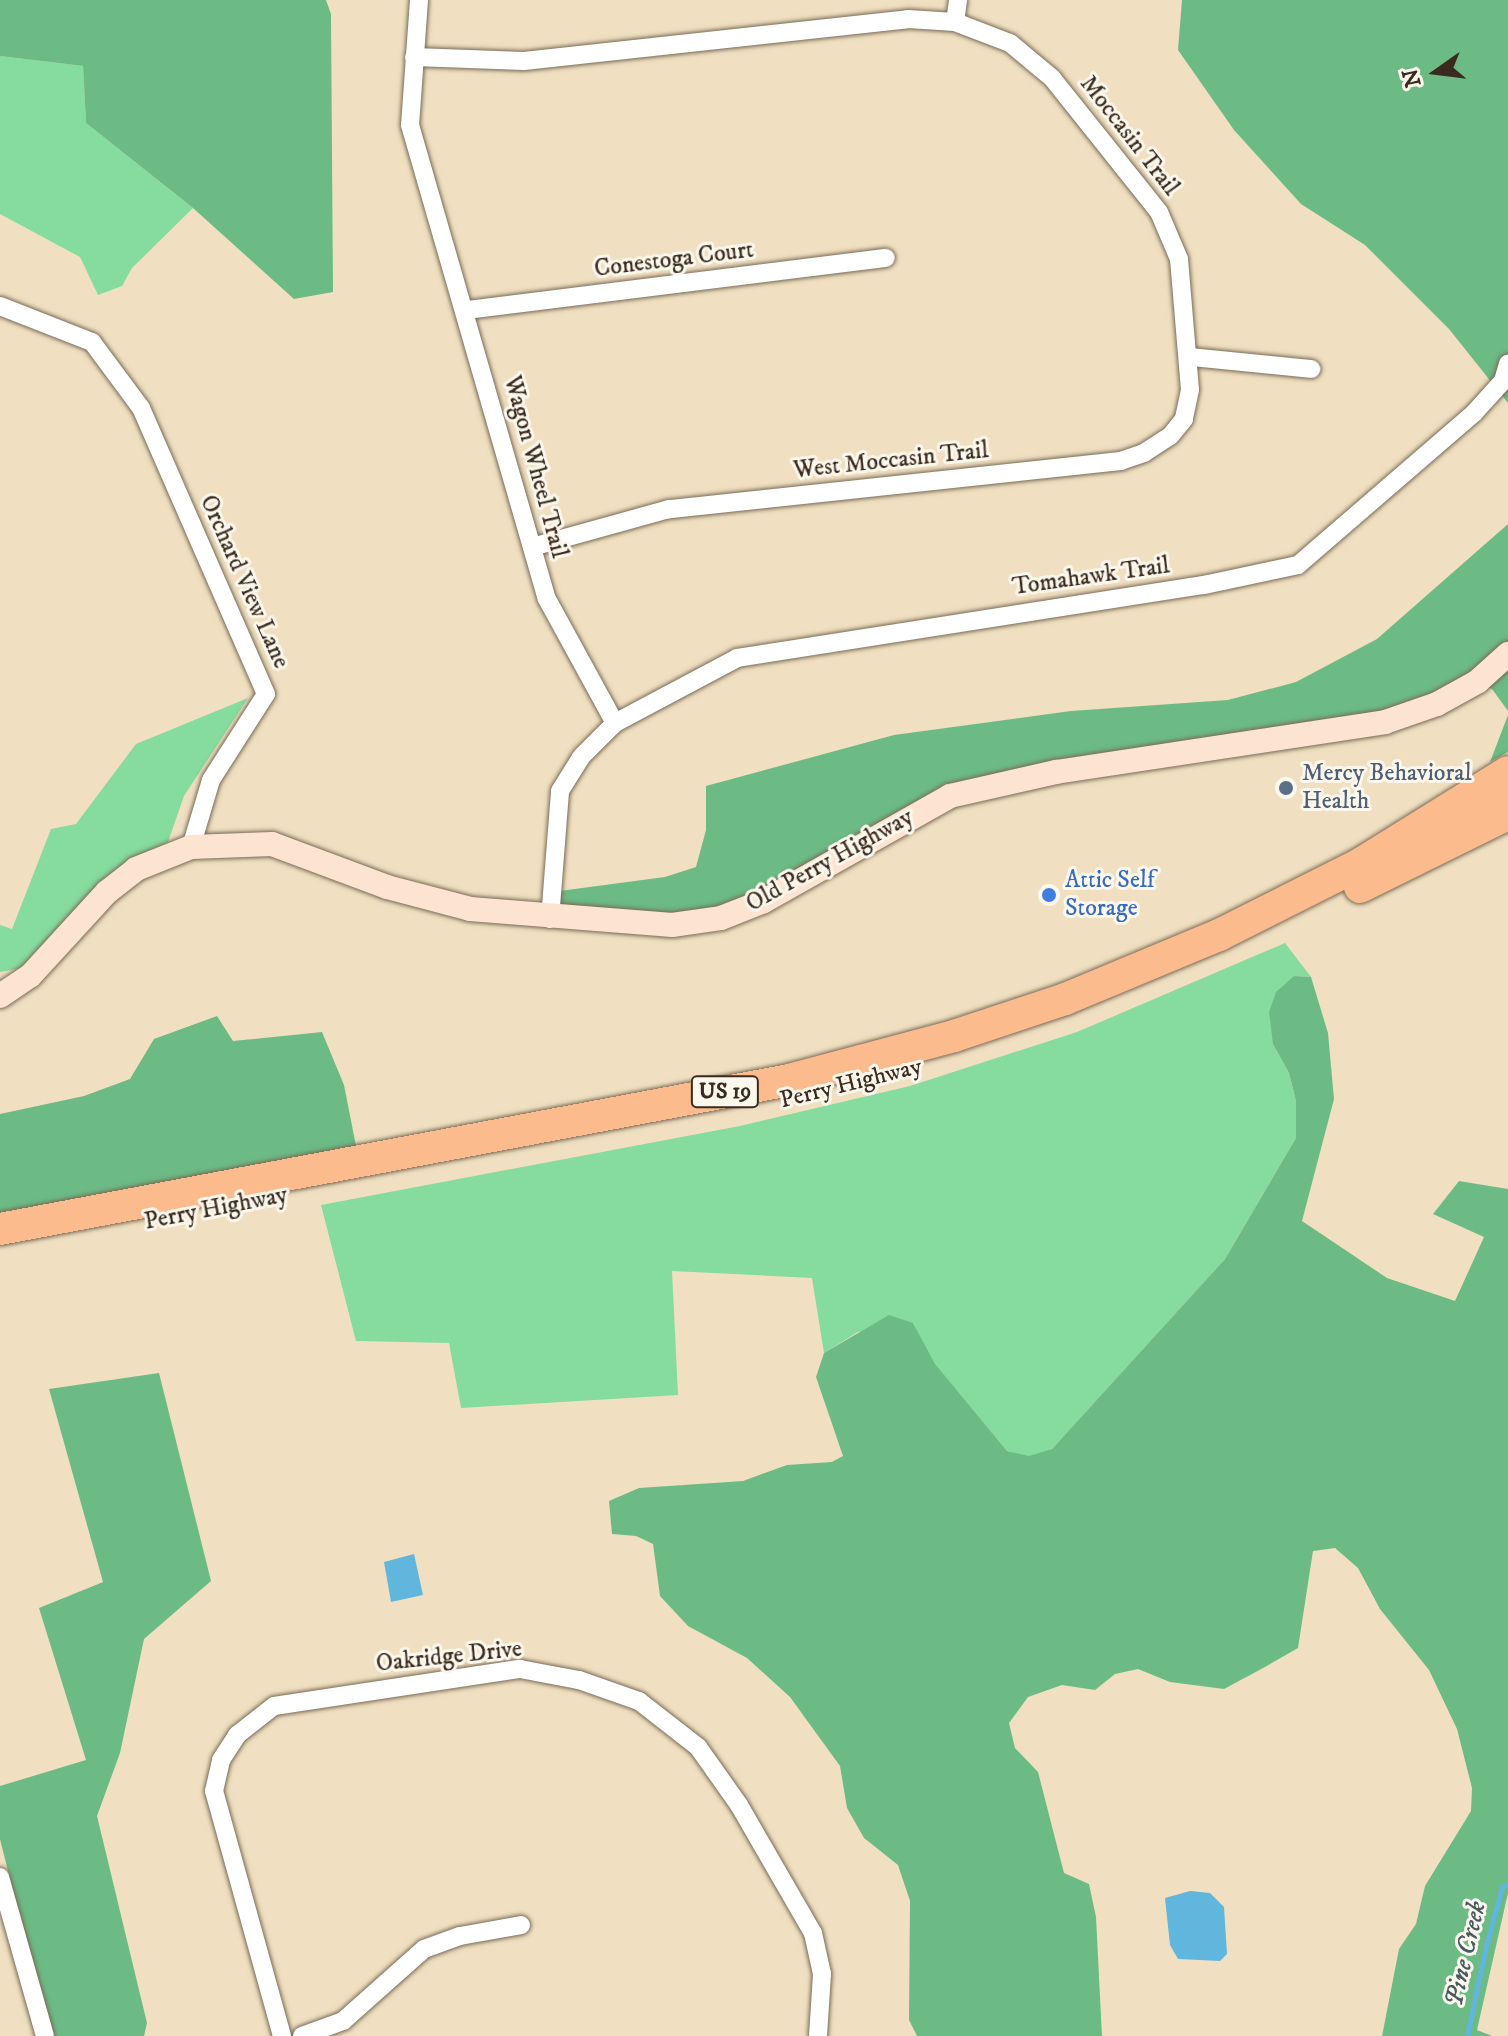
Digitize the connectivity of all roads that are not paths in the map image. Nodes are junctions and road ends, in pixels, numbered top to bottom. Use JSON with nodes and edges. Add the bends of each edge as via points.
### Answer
{"nodes":[{"id":1,"x":419,"y":0,"type":"edge"},
{"id":2,"x":958,"y":0,"type":"edge"},
{"id":3,"x":955,"y":22,"type":"junction"},
{"id":4,"x":414,"y":57,"type":"junction"},
{"id":5,"x":886,"y":258,"type":"dead end"},
{"id":6,"x":0,"y":306,"type":"edge"},
{"id":7,"x":467,"y":310,"type":"junction"},
{"id":8,"x":1191,"y":357,"type":"junction"},
{"id":9,"x":1508,"y":364,"type":"edge"},
{"id":10,"x":1311,"y":369,"type":"dead end"},
{"id":11,"x":532,"y":547,"type":"junction"},
{"id":12,"x":1508,"y":654,"type":"edge"},
{"id":13,"x":615,"y":723,"type":"junction"},
{"id":14,"x":1508,"y":772,"type":"edge"},
{"id":15,"x":1508,"y":792,"type":"edge"},
{"id":16,"x":1508,"y":814,"type":"edge"},
{"id":17,"x":191,"y":847,"type":"junction"},
{"id":18,"x":1372,"y":880,"type":"junction"},
{"id":19,"x":550,"y":919,"type":"junction"},
{"id":20,"x":0,"y":996,"type":"edge"},
{"id":21,"x":0,"y":1229,"type":"edge"},
{"id":22,"x":0,"y":1250,"type":"edge"},
{"id":23,"x":0,"y":1877,"type":"edge"},
{"id":24,"x":521,"y":1925,"type":"dead end"},
{"id":25,"x":45,"y":2036,"type":"edge"},
{"id":26,"x":282,"y":2036,"type":"edge"},
{"id":27,"x":302,"y":2036,"type":"edge"},
{"id":28,"x":818,"y":2036,"type":"edge"}],
"edges":[{"from":1,"to":4,"type":"street","name":"Wagon Wheel Trail"},
{"from":2,"to":3,"type":"street"},
{"from":3,"to":4,"type":"street","name":"Moccasin Trail","via":[[908,19],[524,61]]},
{"from":3,"to":8,"type":"street","name":"Moccasin Trail","via":[[984,29],[1034,60],[1159,212],[1179,259]]},
{"from":4,"to":7,"type":"street","name":"Wagon Wheel Trail","via":[[410,125]]},
{"from":5,"to":7,"type":"street","name":"Conestoga Court"},
{"from":6,"to":17,"type":"street","name":"Orchard View Lane","via":[[92,342],[141,408],[266,694],[211,780]]},
{"from":7,"to":11,"type":"street","name":"Wagon Wheel Trail"},
{"from":8,"to":10,"type":"street"},
{"from":8,"to":11,"type":"street","name":"West Moccasin Trail","via":[[1184,419],[1170,436],[1121,461],[669,509]]},
{"from":9,"to":13,"type":"street","name":"Tomahawk Trail","via":[[1503,381],[1474,413],[1298,565],[1204,585],[737,658]]},
{"from":11,"to":13,"type":"street","name":"Wagon Wheel Trail","via":[[556,622]]},
{"from":12,"to":19,"type":"street","name":"Old Perry Highway","via":[[1450,696],[1385,722],[1056,772],[950,796],[764,901],[721,918],[672,925]]},
{"from":13,"to":19,"type":"street","via":[[581,757],[560,791]]},
{"from":14,"to":21,"type":"highway","name":"Perry Highway","number":"US 19","via":[[1362,863],[1219,935],[1065,999],[954,1036],[789,1080]]},
{"from":15,"to":18,"type":"main road","name":"Perry Highway","number":"US 19"},
{"from":16,"to":18,"type":"highway"},
{"from":17,"to":19,"type":"street","name":"Old Perry Highway","via":[[272,844],[387,887],[470,909]]},
{"from":17,"to":20,"type":"street","name":"Old Perry Highway","via":[[126,877],[30,976]]},
{"from":18,"to":22,"type":"highway","name":"Perry Highway","number":"US 19","via":[[1228,953],[1124,998],[906,1071],[737,1111]]},
{"from":23,"to":25,"type":"street"},
{"from":24,"to":27,"type":"street","via":[[424,1949],[343,2021]]},
{"from":26,"to":28,"type":"street","name":"Oakridge Drive","via":[[214,1791],[221,1760],[237,1735],[274,1706],[520,1669],[579,1680],[639,1701],[698,1747],[739,1805],[813,1933],[822,1974]]}]}
